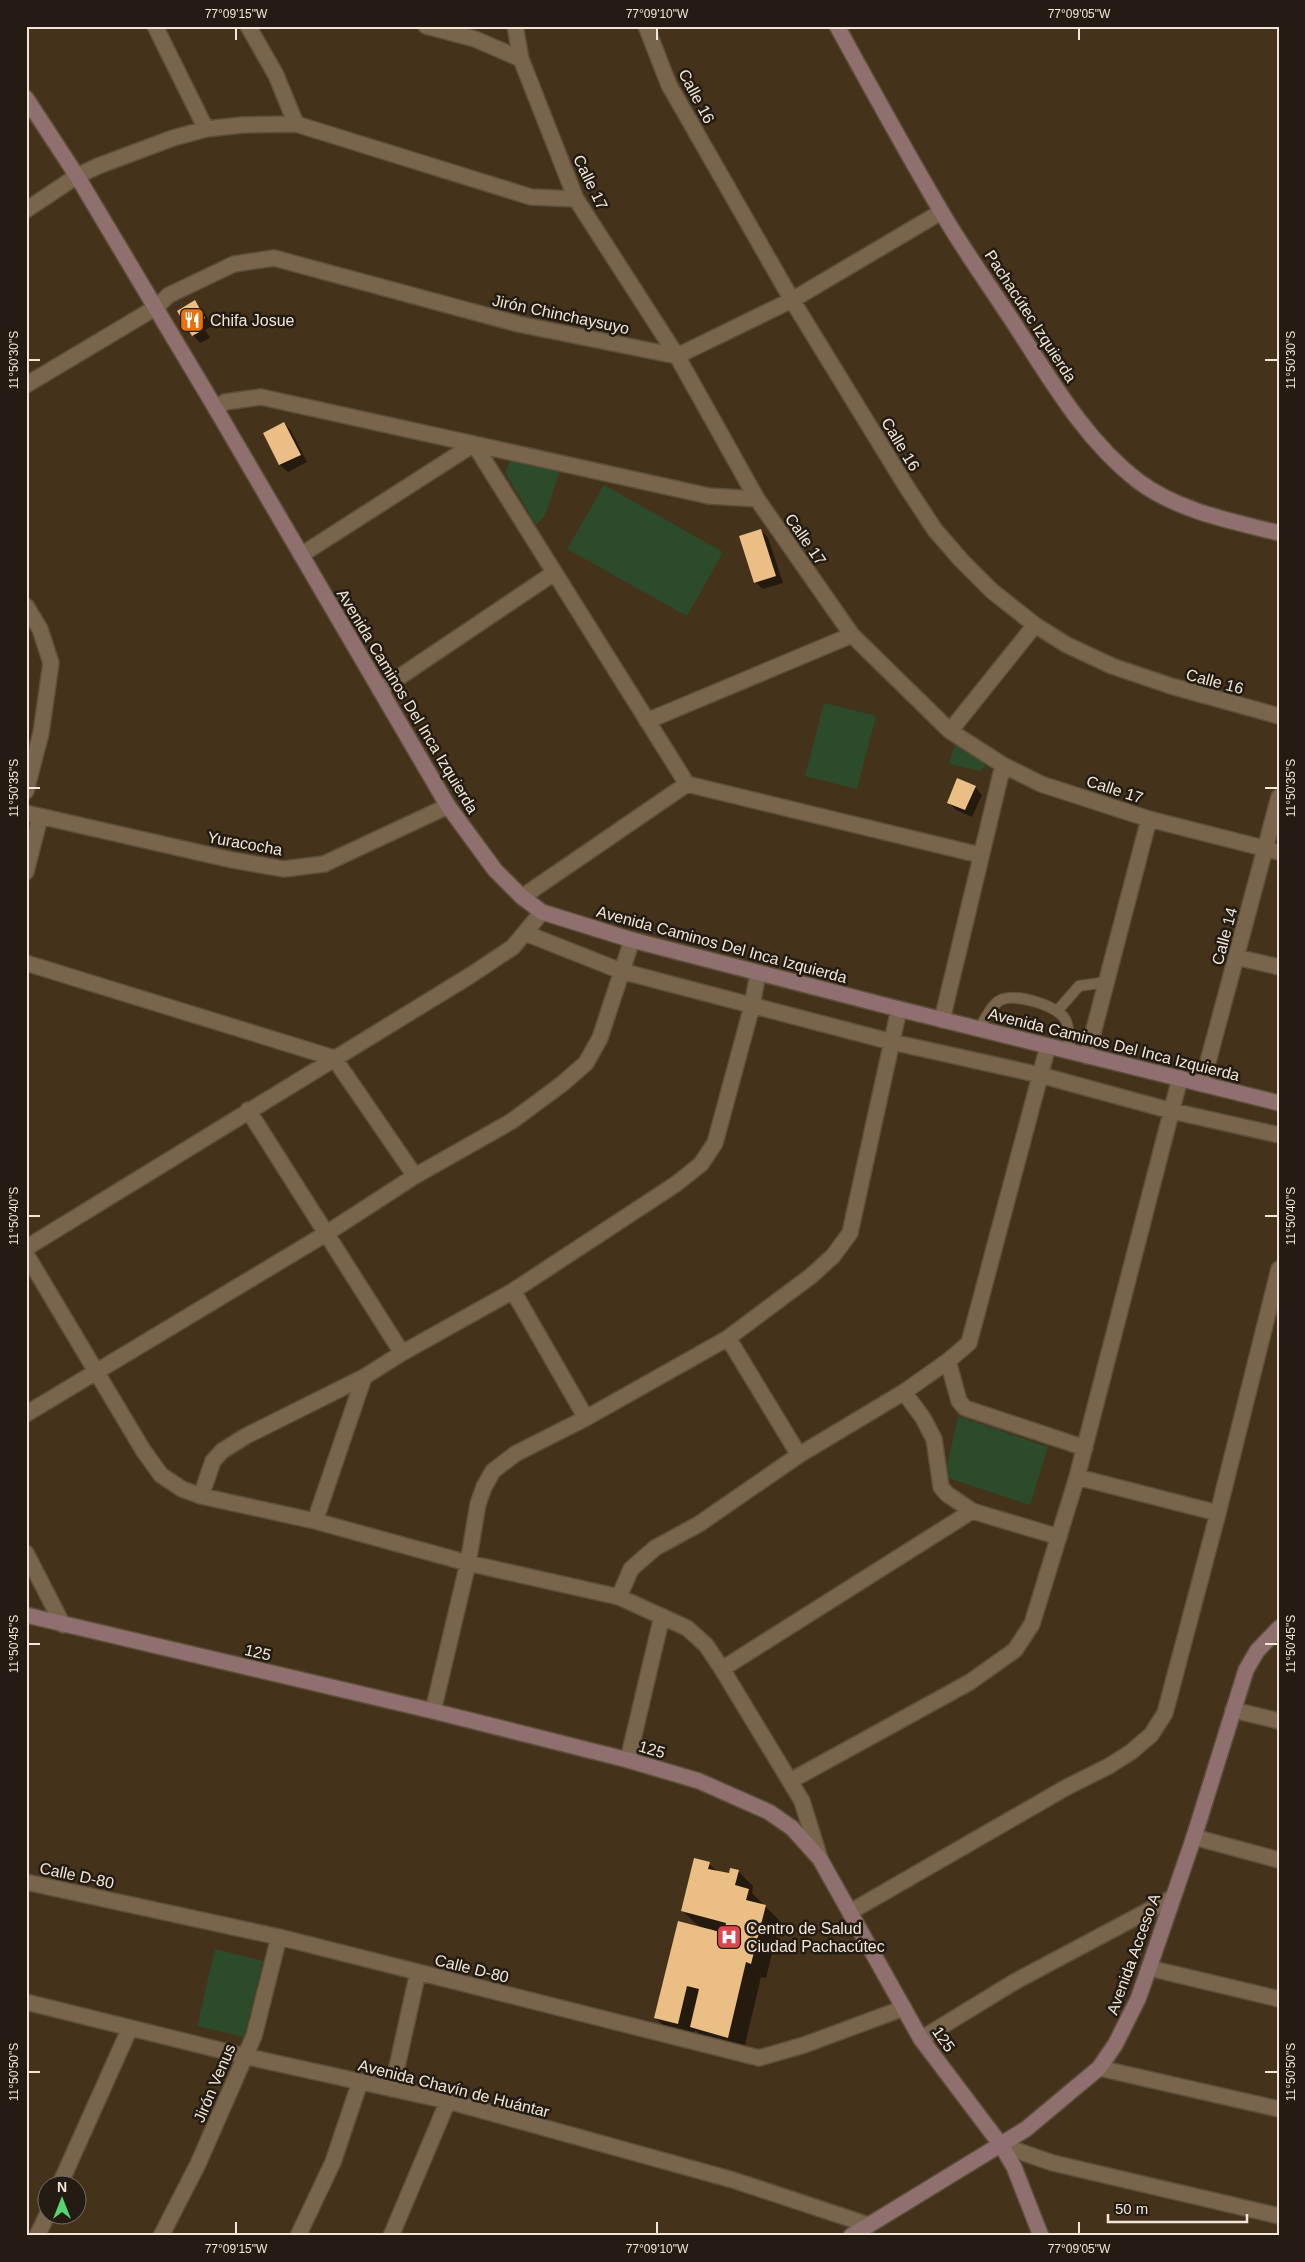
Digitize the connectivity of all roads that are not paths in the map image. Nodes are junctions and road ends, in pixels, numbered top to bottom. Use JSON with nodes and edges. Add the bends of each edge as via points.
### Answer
{"nodes":[{"id":1,"x":155,"y":26,"type":"edge"},
{"id":2,"x":248,"y":26,"type":"edge"},
{"id":3,"x":426,"y":26,"type":"edge"},
{"id":4,"x":515,"y":26,"type":"edge"},
{"id":5,"x":646,"y":26,"type":"edge"},
{"id":6,"x":837,"y":26,"type":"edge"},
{"id":7,"x":521,"y":59,"type":"junction"},
{"id":8,"x":26,"y":98,"type":"edge"},
{"id":9,"x":296,"y":124,"type":"junction"},
{"id":10,"x":206,"y":129,"type":"junction"},
{"id":11,"x":77,"y":176,"type":"junction"},
{"id":12,"x":576,"y":199,"type":"junction"},
{"id":13,"x":26,"y":210,"type":"edge"},
{"id":14,"x":941,"y":212,"type":"junction"},
{"id":15,"x":792,"y":300,"type":"junction"},
{"id":16,"x":155,"y":308,"type":"junction"},
{"id":17,"x":677,"y":356,"type":"junction"},
{"id":18,"x":26,"y":385,"type":"edge"},
{"id":19,"x":216,"y":409,"type":"junction"},
{"id":20,"x":474,"y":444,"type":"junction"},
{"id":21,"x":757,"y":499,"type":"junction"},
{"id":22,"x":1279,"y":533,"type":"edge"},
{"id":23,"x":301,"y":555,"type":"junction"},
{"id":24,"x":554,"y":572,"type":"junction"},
{"id":25,"x":26,"y":606,"type":"edge"},
{"id":26,"x":1035,"y":625,"type":"junction"},
{"id":27,"x":852,"y":635,"type":"junction"},
{"id":28,"x":380,"y":690,"type":"junction"},
{"id":29,"x":1279,"y":716,"type":"edge"},
{"id":30,"x":648,"y":721,"type":"junction"},
{"id":31,"x":950,"y":730,"type":"junction"},
{"id":32,"x":1002,"y":765,"type":"junction"},
{"id":33,"x":687,"y":784,"type":"junction"},
{"id":34,"x":26,"y":791,"type":"edge"},
{"id":35,"x":1279,"y":797,"type":"edge"},
{"id":36,"x":448,"y":806,"type":"junction"},
{"id":37,"x":33,"y":815,"type":"edge"},
{"id":38,"x":1149,"y":819,"type":"junction"},
{"id":39,"x":1272,"y":850,"type":"edge"},
{"id":40,"x":980,"y":855,"type":"junction"},
{"id":41,"x":26,"y":872,"type":"edge"},
{"id":42,"x":522,"y":897,"type":"junction"},
{"id":43,"x":542,"y":912,"type":"junction"},
{"id":44,"x":525,"y":933,"type":"junction"},
{"id":45,"x":632,"y":940,"type":"junction"},
{"id":46,"x":1236,"y":957,"type":"junction"},
{"id":47,"x":26,"y":963,"type":"edge"},
{"id":48,"x":1279,"y":967,"type":"edge"},
{"id":49,"x":621,"y":971,"type":"junction"},
{"id":50,"x":758,"y":973,"type":"junction"},
{"id":51,"x":1106,"y":982,"type":"junction"},
{"id":52,"x":752,"y":1006,"type":"junction"},
{"id":53,"x":899,"y":1009,"type":"junction"},
{"id":54,"x":1058,"y":1010,"type":"junction"},
{"id":55,"x":942,"y":1020,"type":"junction"},
{"id":56,"x":979,"y":1029,"type":"junction"},
{"id":57,"x":892,"y":1042,"type":"junction"},
{"id":58,"x":1048,"y":1046,"type":"junction"},
{"id":59,"x":1071,"y":1052,"type":"junction"},
{"id":60,"x":1087,"y":1056,"type":"junction"},
{"id":61,"x":334,"y":1058,"type":"junction"},
{"id":62,"x":1040,"y":1075,"type":"junction"},
{"id":63,"x":1180,"y":1078,"type":"junction"},
{"id":64,"x":1202,"y":1084,"type":"junction"},
{"id":65,"x":1279,"y":1103,"type":"edge"},
{"id":66,"x":248,"y":1110,"type":"junction"},
{"id":67,"x":1172,"y":1111,"type":"junction"},
{"id":68,"x":1279,"y":1135,"type":"edge"},
{"id":69,"x":415,"y":1176,"type":"junction"},
{"id":70,"x":327,"y":1233,"type":"junction"},
{"id":71,"x":26,"y":1248,"type":"edge"},
{"id":72,"x":26,"y":1254,"type":"edge"},
{"id":73,"x":1279,"y":1269,"type":"edge"},
{"id":74,"x":513,"y":1291,"type":"junction"},
{"id":75,"x":728,"y":1338,"type":"junction"},
{"id":76,"x":402,"y":1352,"type":"junction"},
{"id":77,"x":948,"y":1361,"type":"junction"},
{"id":78,"x":96,"y":1371,"type":"junction"},
{"id":79,"x":364,"y":1377,"type":"junction"},
{"id":80,"x":904,"y":1392,"type":"junction"},
{"id":81,"x":26,"y":1414,"type":"edge"},
{"id":82,"x":586,"y":1418,"type":"junction"},
{"id":83,"x":1085,"y":1448,"type":"junction"},
{"id":84,"x":799,"y":1455,"type":"junction"},
{"id":85,"x":1078,"y":1477,"type":"junction"},
{"id":86,"x":201,"y":1496,"type":"junction"},
{"id":87,"x":972,"y":1512,"type":"junction"},
{"id":88,"x":1218,"y":1513,"type":"junction"},
{"id":89,"x":316,"y":1521,"type":"junction"},
{"id":90,"x":1059,"y":1537,"type":"junction"},
{"id":91,"x":26,"y":1553,"type":"edge"},
{"id":92,"x":468,"y":1563,"type":"junction"},
{"id":93,"x":619,"y":1598,"type":"junction"},
{"id":94,"x":26,"y":1615,"type":"edge"},
{"id":95,"x":662,"y":1616,"type":"junction"},
{"id":96,"x":63,"y":1625,"type":"junction"},
{"id":97,"x":1279,"y":1628,"type":"edge"},
{"id":98,"x":722,"y":1669,"type":"junction"},
{"id":99,"x":1232,"y":1710,"type":"junction"},
{"id":100,"x":433,"y":1711,"type":"junction"},
{"id":101,"x":1279,"y":1721,"type":"edge"},
{"id":102,"x":628,"y":1760,"type":"junction"},
{"id":103,"x":790,"y":1781,"type":"junction"},
{"id":104,"x":1194,"y":1837,"type":"junction"},
{"id":105,"x":820,"y":1859,"type":"junction"},
{"id":106,"x":1279,"y":1860,"type":"edge"},
{"id":107,"x":26,"y":1882,"type":"edge"},
{"id":108,"x":1172,"y":1898,"type":"junction"},
{"id":109,"x":850,"y":1912,"type":"junction"},
{"id":110,"x":279,"y":1937,"type":"junction"},
{"id":111,"x":1149,"y":1968,"type":"junction"},
{"id":112,"x":418,"y":1972,"type":"junction"},
{"id":113,"x":1279,"y":1999,"type":"edge"},
{"id":114,"x":27,"y":2003,"type":"edge"},
{"id":115,"x":904,"y":2008,"type":"junction"},
{"id":116,"x":130,"y":2028,"type":"junction"},
{"id":117,"x":921,"y":2039,"type":"junction"},
{"id":118,"x":244,"y":2056,"type":"junction"},
{"id":119,"x":1099,"y":2068,"type":"junction"},
{"id":120,"x":360,"y":2082,"type":"junction"},
{"id":121,"x":392,"y":2089,"type":"junction"},
{"id":122,"x":448,"y":2101,"type":"junction"},
{"id":123,"x":1279,"y":2109,"type":"edge"},
{"id":124,"x":1001,"y":2145,"type":"junction"},
{"id":125,"x":64,"y":2174,"type":"edge"},
{"id":126,"x":1279,"y":2216,"type":"edge"},
{"id":127,"x":43,"y":2224,"type":"edge"},
{"id":128,"x":869,"y":2225,"type":"junction"},
{"id":129,"x":37,"y":2236,"type":"edge"},
{"id":130,"x":161,"y":2236,"type":"edge"},
{"id":131,"x":298,"y":2236,"type":"edge"},
{"id":132,"x":391,"y":2236,"type":"edge"},
{"id":133,"x":851,"y":2236,"type":"edge"},
{"id":134,"x":1041,"y":2236,"type":"edge"}],
"edges":[{"from":1,"to":10,"type":"street"},
{"from":2,"to":9,"type":"street","via":[[276,75]]},
{"from":3,"to":7,"type":"street","via":[[475,39]]},
{"from":4,"to":7,"type":"street","name":"Calle 17"},
{"from":5,"to":15,"type":"street","name":"Calle 16","via":[[669,85]]},
{"from":6,"to":14,"type":"main road","name":"Pachacútec Izquierda"},
{"from":7,"to":12,"type":"street","name":"Calle 17"},
{"from":8,"to":11,"type":"main road","name":"Avenida Caminos Del Inca Izquierda"},
{"from":9,"to":10,"type":"street"},
{"from":9,"to":12,"type":"street","via":[[531,197]]},
{"from":10,"to":11,"type":"street","via":[[173,138]]},
{"from":11,"to":13,"type":"street"},
{"from":11,"to":16,"type":"main road","name":"Avenida Caminos Del Inca Izquierda"},
{"from":12,"to":17,"type":"street","name":"Calle 17"},
{"from":14,"to":15,"type":"street"},
{"from":14,"to":22,"type":"main road","name":"Pachacútec Izquierda","via":[[1061,395],[1089,433],[1114,459],[1164,497],[1214,517]]},
{"from":15,"to":17,"type":"street"},
{"from":15,"to":26,"type":"street","name":"Calle 16","via":[[935,530],[992,591]]},
{"from":16,"to":17,"type":"street","name":"Jirón Chinchaysuyo","via":[[169,295],[234,264],[274,258],[518,324]]},
{"from":16,"to":18,"type":"street","name":"Jirón Chinchaysuyo"},
{"from":16,"to":19,"type":"main road","name":"Avenida Caminos Del Inca Izquierda"},
{"from":17,"to":21,"type":"street","name":"Calle 17"},
{"from":19,"to":20,"type":"street","via":[[225,402],[261,397]]},
{"from":19,"to":23,"type":"main road","name":"Avenida Caminos Del Inca Izquierda"},
{"from":20,"to":21,"type":"street","via":[[709,496]]},
{"from":20,"to":23,"type":"street"},
{"from":20,"to":24,"type":"street"},
{"from":21,"to":27,"type":"street","name":"Calle 17"},
{"from":23,"to":28,"type":"main road","name":"Avenida Caminos Del Inca Izquierda"},
{"from":24,"to":28,"type":"street"},
{"from":24,"to":30,"type":"street"},
{"from":25,"to":34,"type":"street","via":[[40,629],[51,663],[41,733]]},
{"from":26,"to":29,"type":"street","name":"Calle 16","via":[[1067,645],[1112,666]]},
{"from":26,"to":31,"type":"street"},
{"from":27,"to":30,"type":"street"},
{"from":27,"to":31,"type":"street","name":"Calle 17"},
{"from":28,"to":36,"type":"main road","name":"Avenida Caminos Del Inca Izquierda"},
{"from":30,"to":33,"type":"street"},
{"from":31,"to":32,"type":"street","name":"Calle 17"},
{"from":32,"to":38,"type":"street","name":"Calle 17","via":[[1041,784]]},
{"from":32,"to":40,"type":"street"},
{"from":33,"to":40,"type":"street"},
{"from":33,"to":42,"type":"street"},
{"from":35,"to":39,"type":"street","name":"Calle 14"},
{"from":36,"to":37,"type":"street","name":"Yuracocha","via":[[324,864],[284,868],[232,860]]},
{"from":36,"to":42,"type":"main road","name":"Avenida Caminos Del Inca Izquierda","via":[[495,870]]},
{"from":37,"to":41,"type":"street"},
{"from":38,"to":39,"type":"street","name":"Calle 17"},
{"from":38,"to":51,"type":"street"},
{"from":39,"to":46,"type":"street","name":"Calle 14"},
{"from":40,"to":55,"type":"street"},
{"from":42,"to":43,"type":"main road","name":"Avenida Caminos Del Inca Izquierda"},
{"from":43,"to":44,"type":"street"},
{"from":43,"to":45,"type":"main road","name":"Avenida Caminos Del Inca Izquierda"},
{"from":44,"to":49,"type":"street"},
{"from":44,"to":61,"type":"street","via":[[513,947],[478,970]]},
{"from":45,"to":49,"type":"street"},
{"from":45,"to":50,"type":"main road","name":"Avenida Caminos Del Inca Izquierda"},
{"from":46,"to":48,"type":"street"},
{"from":46,"to":64,"type":"street","name":"Calle 14"},
{"from":47,"to":61,"type":"street"},
{"from":49,"to":52,"type":"street"},
{"from":49,"to":69,"type":"street","via":[[600,1038],[586,1063],[512,1122]]},
{"from":50,"to":52,"type":"street"},
{"from":50,"to":53,"type":"main road","name":"Avenida Caminos Del Inca Izquierda"},
{"from":51,"to":54,"type":"lane","via":[[1079,986]]},
{"from":51,"to":60,"type":"street"},
{"from":52,"to":57,"type":"street"},
{"from":52,"to":74,"type":"street","via":[[715,1143],[701,1164],[676,1184]]},
{"from":53,"to":55,"type":"main road","name":"Avenida Caminos Del Inca Izquierda"},
{"from":53,"to":57,"type":"street"},
{"from":54,"to":56,"type":"lane","via":[[1024,999],[1003,999]]},
{"from":54,"to":59,"type":"lane","via":[[1066,1020]]},
{"from":55,"to":56,"type":"main road","name":"Avenida Caminos Del Inca Izquierda"},
{"from":56,"to":58,"type":"main road","name":"Avenida Caminos Del Inca Izquierda"},
{"from":57,"to":62,"type":"street"},
{"from":57,"to":75,"type":"street","via":[[850,1233],[833,1256],[811,1276]]},
{"from":58,"to":59,"type":"main road","name":"Avenida Caminos Del Inca Izquierda"},
{"from":58,"to":62,"type":"street"},
{"from":59,"to":60,"type":"main road","name":"Avenida Caminos Del Inca Izquierda"},
{"from":60,"to":63,"type":"main road","name":"Avenida Caminos Del Inca Izquierda"},
{"from":61,"to":66,"type":"street"},
{"from":61,"to":69,"type":"street"},
{"from":62,"to":67,"type":"street"},
{"from":62,"to":77,"type":"street","via":[[968,1343]]},
{"from":63,"to":64,"type":"main road","name":"Avenida Caminos Del Inca Izquierda"},
{"from":63,"to":67,"type":"street"},
{"from":64,"to":65,"type":"main road","name":"Avenida Caminos Del Inca Izquierda"},
{"from":66,"to":70,"type":"street"},
{"from":66,"to":71,"type":"street"},
{"from":67,"to":68,"type":"street"},
{"from":67,"to":83,"type":"street"},
{"from":69,"to":70,"type":"street"},
{"from":70,"to":76,"type":"street"},
{"from":70,"to":78,"type":"street"},
{"from":72,"to":78,"type":"street"},
{"from":73,"to":88,"type":"street"},
{"from":74,"to":76,"type":"street"},
{"from":74,"to":82,"type":"street"},
{"from":75,"to":82,"type":"street"},
{"from":75,"to":84,"type":"street"},
{"from":76,"to":79,"type":"street"},
{"from":77,"to":80,"type":"street"},
{"from":77,"to":83,"type":"street","via":[[959,1401],[965,1408]]},
{"from":78,"to":81,"type":"street"},
{"from":78,"to":86,"type":"street","via":[[161,1475],[182,1489]]},
{"from":79,"to":86,"type":"street","via":[[222,1451],[213,1461]]},
{"from":79,"to":89,"type":"street"},
{"from":80,"to":84,"type":"street"},
{"from":80,"to":87,"type":"street","via":[[934,1439],[941,1487]]},
{"from":82,"to":92,"type":"street","via":[[515,1454],[493,1470],[478,1504]]},
{"from":83,"to":85,"type":"street"},
{"from":84,"to":93,"type":"street","via":[[699,1524],[655,1548],[631,1569]]},
{"from":85,"to":88,"type":"street"},
{"from":85,"to":90,"type":"street"},
{"from":86,"to":89,"type":"street"},
{"from":87,"to":90,"type":"street"},
{"from":87,"to":98,"type":"street"},
{"from":88,"to":109,"type":"street","via":[[1165,1713],[1151,1735],[1109,1766],[1066,1787]]},
{"from":89,"to":92,"type":"street"},
{"from":90,"to":103,"type":"street","via":[[1032,1624],[1015,1650],[970,1682]]},
{"from":91,"to":96,"type":"street"},
{"from":92,"to":93,"type":"street"},
{"from":92,"to":100,"type":"street"},
{"from":93,"to":95,"type":"street"},
{"from":94,"to":96,"type":"main road","name":"125"},
{"from":95,"to":98,"type":"street","via":[[687,1628],[706,1645]]},
{"from":95,"to":102,"type":"street"},
{"from":96,"to":100,"type":"main road","name":"125"},
{"from":97,"to":99,"type":"main road","name":"Avenida Acceso A","via":[[1256,1651]]},
{"from":98,"to":103,"type":"street"},
{"from":99,"to":101,"type":"street"},
{"from":99,"to":104,"type":"main road","name":"Avenida Acceso A"},
{"from":100,"to":102,"type":"main road","name":"125"},
{"from":102,"to":105,"type":"main road","name":"125","via":[[699,1781],[769,1812],[792,1828]]},
{"from":103,"to":105,"type":"street","via":[[802,1801]]},
{"from":104,"to":106,"type":"street"},
{"from":104,"to":108,"type":"main road","name":"Avenida Acceso A"},
{"from":105,"to":109,"type":"main road","name":"125"},
{"from":107,"to":110,"type":"street","name":"Calle D-80"},
{"from":108,"to":111,"type":"main road","name":"Avenida Acceso A"},
{"from":108,"to":117,"type":"street","via":[[1016,1981]]},
{"from":109,"to":115,"type":"main road","name":"125"},
{"from":110,"to":112,"type":"street","name":"Calle D-80"},
{"from":110,"to":118,"type":"street","name":"Jirón Venus","via":[[254,2036]]},
{"from":111,"to":113,"type":"street"},
{"from":111,"to":119,"type":"main road","name":"Avenida Acceso A","via":[[1127,2024]]},
{"from":112,"to":115,"type":"street","name":"Calle D-80","via":[[760,2058]]},
{"from":112,"to":121,"type":"street"},
{"from":114,"to":116,"type":"street","name":"Avenida Chavín de Huántar"},
{"from":115,"to":117,"type":"main road","name":"125"},
{"from":116,"to":118,"type":"street","name":"Avenida Chavín de Huántar"},
{"from":116,"to":125,"type":"street"},
{"from":117,"to":124,"type":"main road","name":"125"},
{"from":118,"to":120,"type":"street","name":"Avenida Chavín de Huántar"},
{"from":118,"to":130,"type":"street","name":"Jirón Venus","via":[[198,2164]]},
{"from":119,"to":123,"type":"street"},
{"from":119,"to":124,"type":"main road","name":"Avenida Acceso A","via":[[1049,2111]]},
{"from":120,"to":121,"type":"street","name":"Avenida Chavín de Huántar"},
{"from":120,"to":131,"type":"street","via":[[333,2162]]},
{"from":121,"to":122,"type":"street","name":"Avenida Chavín de Huántar"},
{"from":122,"to":128,"type":"street","name":"Avenida Chavín de Huántar","via":[[733,2180]]},
{"from":122,"to":132,"type":"street"},
{"from":124,"to":126,"type":"street","via":[[1053,2163]]},
{"from":124,"to":128,"type":"main road","name":"Avenida Acceso A"},
{"from":124,"to":134,"type":"main road","name":"125","via":[[1014,2167]]},
{"from":127,"to":129,"type":"street"},
{"from":128,"to":133,"type":"main road","name":"Avenida Acceso A"}]}
